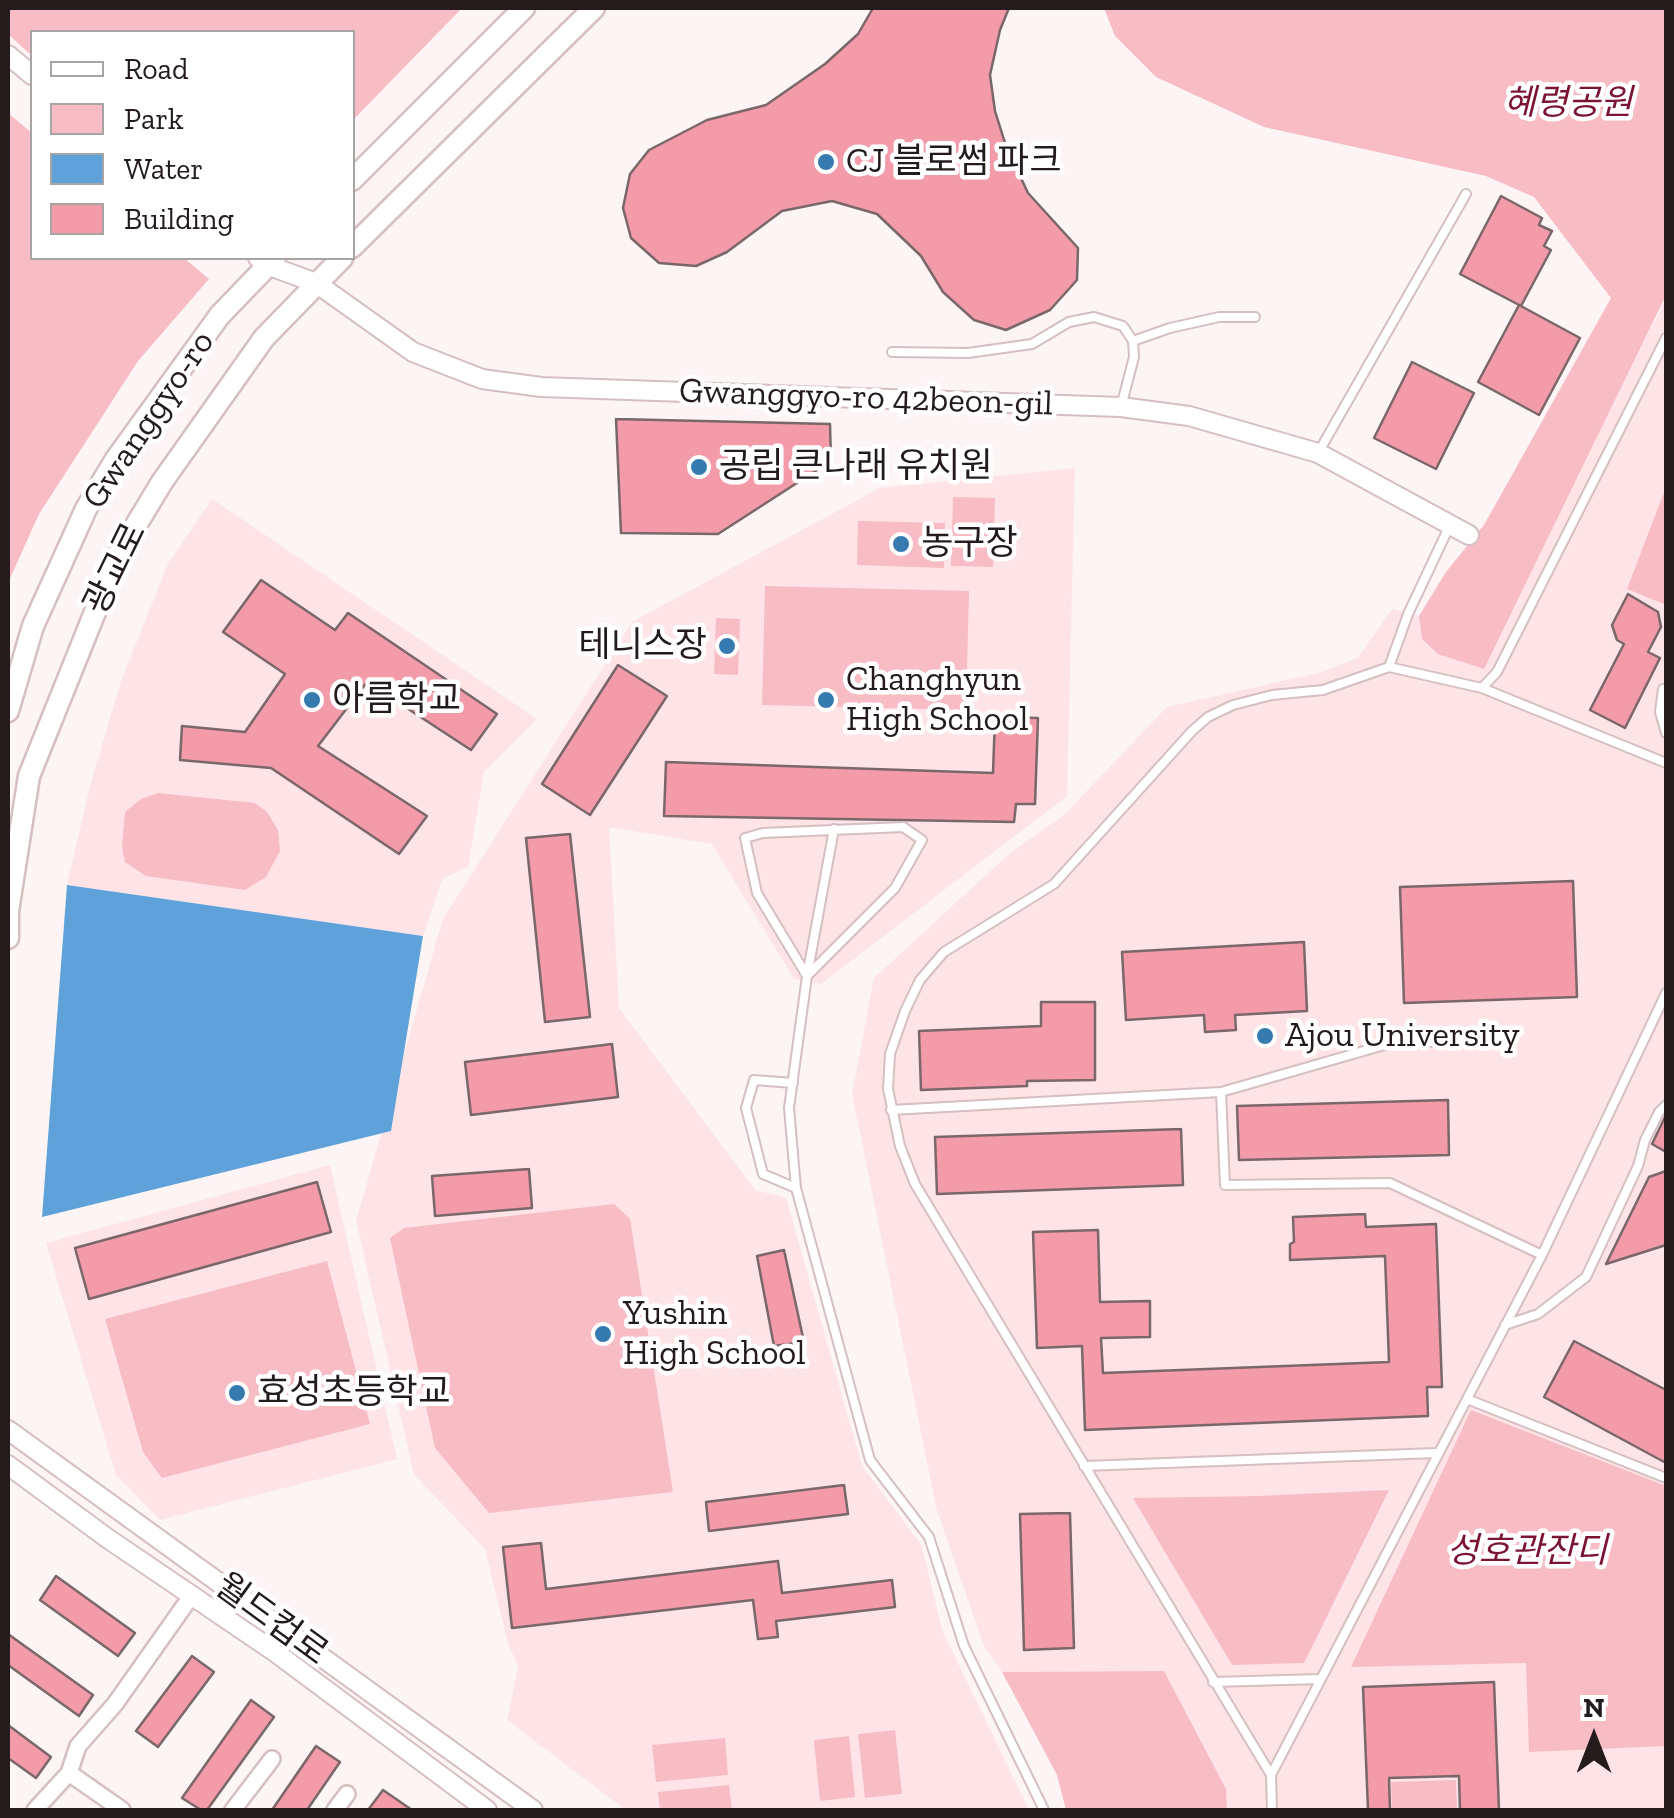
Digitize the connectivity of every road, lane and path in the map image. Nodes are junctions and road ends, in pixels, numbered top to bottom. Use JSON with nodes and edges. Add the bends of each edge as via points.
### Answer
{"nodes":[{"id":1,"x":524,"y":8,"type":"edge"},
{"id":2,"x":594,"y":8,"type":"edge"},
{"id":3,"x":8,"y":55,"type":"edge"},
{"id":4,"x":30,"y":74,"type":"edge"},
{"id":5,"x":355,"y":177,"type":"edge"},
{"id":6,"x":1466,"y":194,"type":"dead end"},
{"id":7,"x":355,"y":244,"type":"edge"},
{"id":8,"x":267,"y":260,"type":"edge"},
{"id":9,"x":340,"y":260,"type":"edge"},
{"id":10,"x":316,"y":283,"type":"junction"},
{"id":11,"x":1255,"y":317,"type":"dead end"},
{"id":12,"x":1666,"y":338,"type":"edge"},
{"id":13,"x":1133,"y":341,"type":"junction"},
{"id":14,"x":892,"y":352,"type":"dead end"},
{"id":15,"x":1121,"y":407,"type":"junction"},
{"id":16,"x":1318,"y":454,"type":"junction"},
{"id":17,"x":1450,"y":525,"type":"junction"},
{"id":18,"x":1469,"y":536,"type":"dead end"},
{"id":19,"x":1389,"y":667,"type":"junction"},
{"id":20,"x":1482,"y":688,"type":"junction"},
{"id":21,"x":1663,"y":689,"type":"dead end"},
{"id":22,"x":8,"y":712,"type":"edge"},
{"id":23,"x":1666,"y":734,"type":"edge"},
{"id":24,"x":1666,"y":763,"type":"edge"},
{"id":25,"x":834,"y":829,"type":"junction"},
{"id":26,"x":8,"y":938,"type":"edge"},
{"id":27,"x":807,"y":976,"type":"junction"},
{"id":28,"x":1666,"y":993,"type":"edge"},
{"id":29,"x":1487,"y":1040,"type":"dead end"},
{"id":30,"x":792,"y":1084,"type":"junction"},
{"id":31,"x":1221,"y":1092,"type":"junction"},
{"id":32,"x":1666,"y":1105,"type":"edge"},
{"id":33,"x":892,"y":1110,"type":"junction"},
{"id":34,"x":796,"y":1188,"type":"junction"},
{"id":35,"x":1542,"y":1254,"type":"junction"},
{"id":36,"x":1505,"y":1325,"type":"junction"},
{"id":37,"x":1466,"y":1400,"type":"junction"},
{"id":38,"x":8,"y":1430,"type":"edge"},
{"id":39,"x":1436,"y":1453,"type":"junction"},
{"id":40,"x":8,"y":1465,"type":"edge"},
{"id":41,"x":1084,"y":1466,"type":"junction"},
{"id":42,"x":1666,"y":1478,"type":"edge"},
{"id":43,"x":192,"y":1596,"type":"junction"},
{"id":44,"x":1320,"y":1679,"type":"junction"},
{"id":45,"x":1213,"y":1682,"type":"junction"},
{"id":46,"x":272,"y":1759,"type":"dead end"},
{"id":47,"x":69,"y":1772,"type":"junction"},
{"id":48,"x":1272,"y":1776,"type":"junction"},
{"id":49,"x":346,"y":1794,"type":"dead end"},
{"id":50,"x":35,"y":1810,"type":"edge"},
{"id":51,"x":122,"y":1810,"type":"edge"},
{"id":52,"x":234,"y":1810,"type":"edge"},
{"id":53,"x":335,"y":1810,"type":"edge"},
{"id":54,"x":487,"y":1810,"type":"edge"},
{"id":55,"x":533,"y":1810,"type":"edge"},
{"id":56,"x":1044,"y":1810,"type":"edge"},
{"id":57,"x":1272,"y":1810,"type":"edge"}],
"edges":[{"from":1,"to":5,"type":"main road"},
{"from":2,"to":7,"type":"main road"},
{"from":3,"to":4,"type":"street"},
{"from":6,"to":16,"type":"lane"},
{"from":8,"to":10,"type":"street","name":"Gwanggyo-ro 42beon-gil"},
{"from":8,"to":22,"type":"main road","name":"Gwanggyo-ro","via":[[185,362],[86,510],[33,626]]},
{"from":9,"to":10,"type":"main road","name":"광교로"},
{"from":10,"to":15,"type":"street","name":"Gwanggyo-ro 42beon-gil","via":[[413,352],[482,380]]},
{"from":10,"to":26,"type":"main road","name":"광교로","via":[[264,338],[118,555],[29,776]]},
{"from":11,"to":13,"type":"lane","via":[[1220,317]]},
{"from":12,"to":20,"type":"lane","via":[[1497,672]]},
{"from":13,"to":14,"type":"lane","via":[[1123,326],[1094,317],[1069,322],[1032,344],[968,353]]},
{"from":13,"to":15,"type":"lane"},
{"from":15,"to":16,"type":"street","name":"Gwanggyo-ro 42beon-gil","via":[[1188,416]]},
{"from":16,"to":17,"type":"street","name":"Gwanggyo-ro 42beon-gil"},
{"from":17,"to":18,"type":"street","name":"Gwanggyo-ro 42beon-gil"},
{"from":17,"to":19,"type":"lane"},
{"from":19,"to":20,"type":"lane"},
{"from":19,"to":33,"type":"lane","via":[[1323,690],[1233,705],[1192,730],[1054,884],[944,952],[920,980],[890,1054]]},
{"from":20,"to":24,"type":"lane"},
{"from":21,"to":23,"type":"lane"},
{"from":25,"to":27,"type":"lane"},
{"from":25,"to":27,"type":"lane","via":[[744,838],[757,894]]},
{"from":25,"to":27,"type":"lane","via":[[903,827],[922,840],[896,888]]},
{"from":27,"to":30,"type":"lane"},
{"from":28,"to":35,"type":"lane"},
{"from":29,"to":31,"type":"lane","via":[[1388,1044]]},
{"from":30,"to":34,"type":"lane"},
{"from":30,"to":34,"type":"lane","via":[[754,1080],[746,1108],[762,1174]]},
{"from":31,"to":33,"type":"lane"},
{"from":31,"to":35,"type":"lane","via":[[1226,1185],[1390,1183]]},
{"from":32,"to":36,"type":"lane","via":[[1586,1277],[1538,1314]]},
{"from":33,"to":41,"type":"lane","via":[[915,1184]]},
{"from":34,"to":56,"type":"lane","via":[[870,1460],[929,1537],[964,1646]]},
{"from":35,"to":36,"type":"lane"},
{"from":36,"to":37,"type":"lane"},
{"from":37,"to":39,"type":"lane"},
{"from":37,"to":42,"type":"lane"},
{"from":38,"to":55,"type":"street","name":"월드컵로"},
{"from":39,"to":41,"type":"lane"},
{"from":39,"to":44,"type":"lane"},
{"from":40,"to":43,"type":"street"},
{"from":41,"to":45,"type":"lane"},
{"from":43,"to":47,"type":"street","via":[[78,1746]]},
{"from":43,"to":54,"type":"street"},
{"from":44,"to":45,"type":"lane"},
{"from":44,"to":48,"type":"lane"},
{"from":45,"to":48,"type":"lane"},
{"from":46,"to":52,"type":"street"},
{"from":47,"to":50,"type":"street"},
{"from":47,"to":51,"type":"street"},
{"from":48,"to":57,"type":"lane"},
{"from":49,"to":53,"type":"street"}]}
